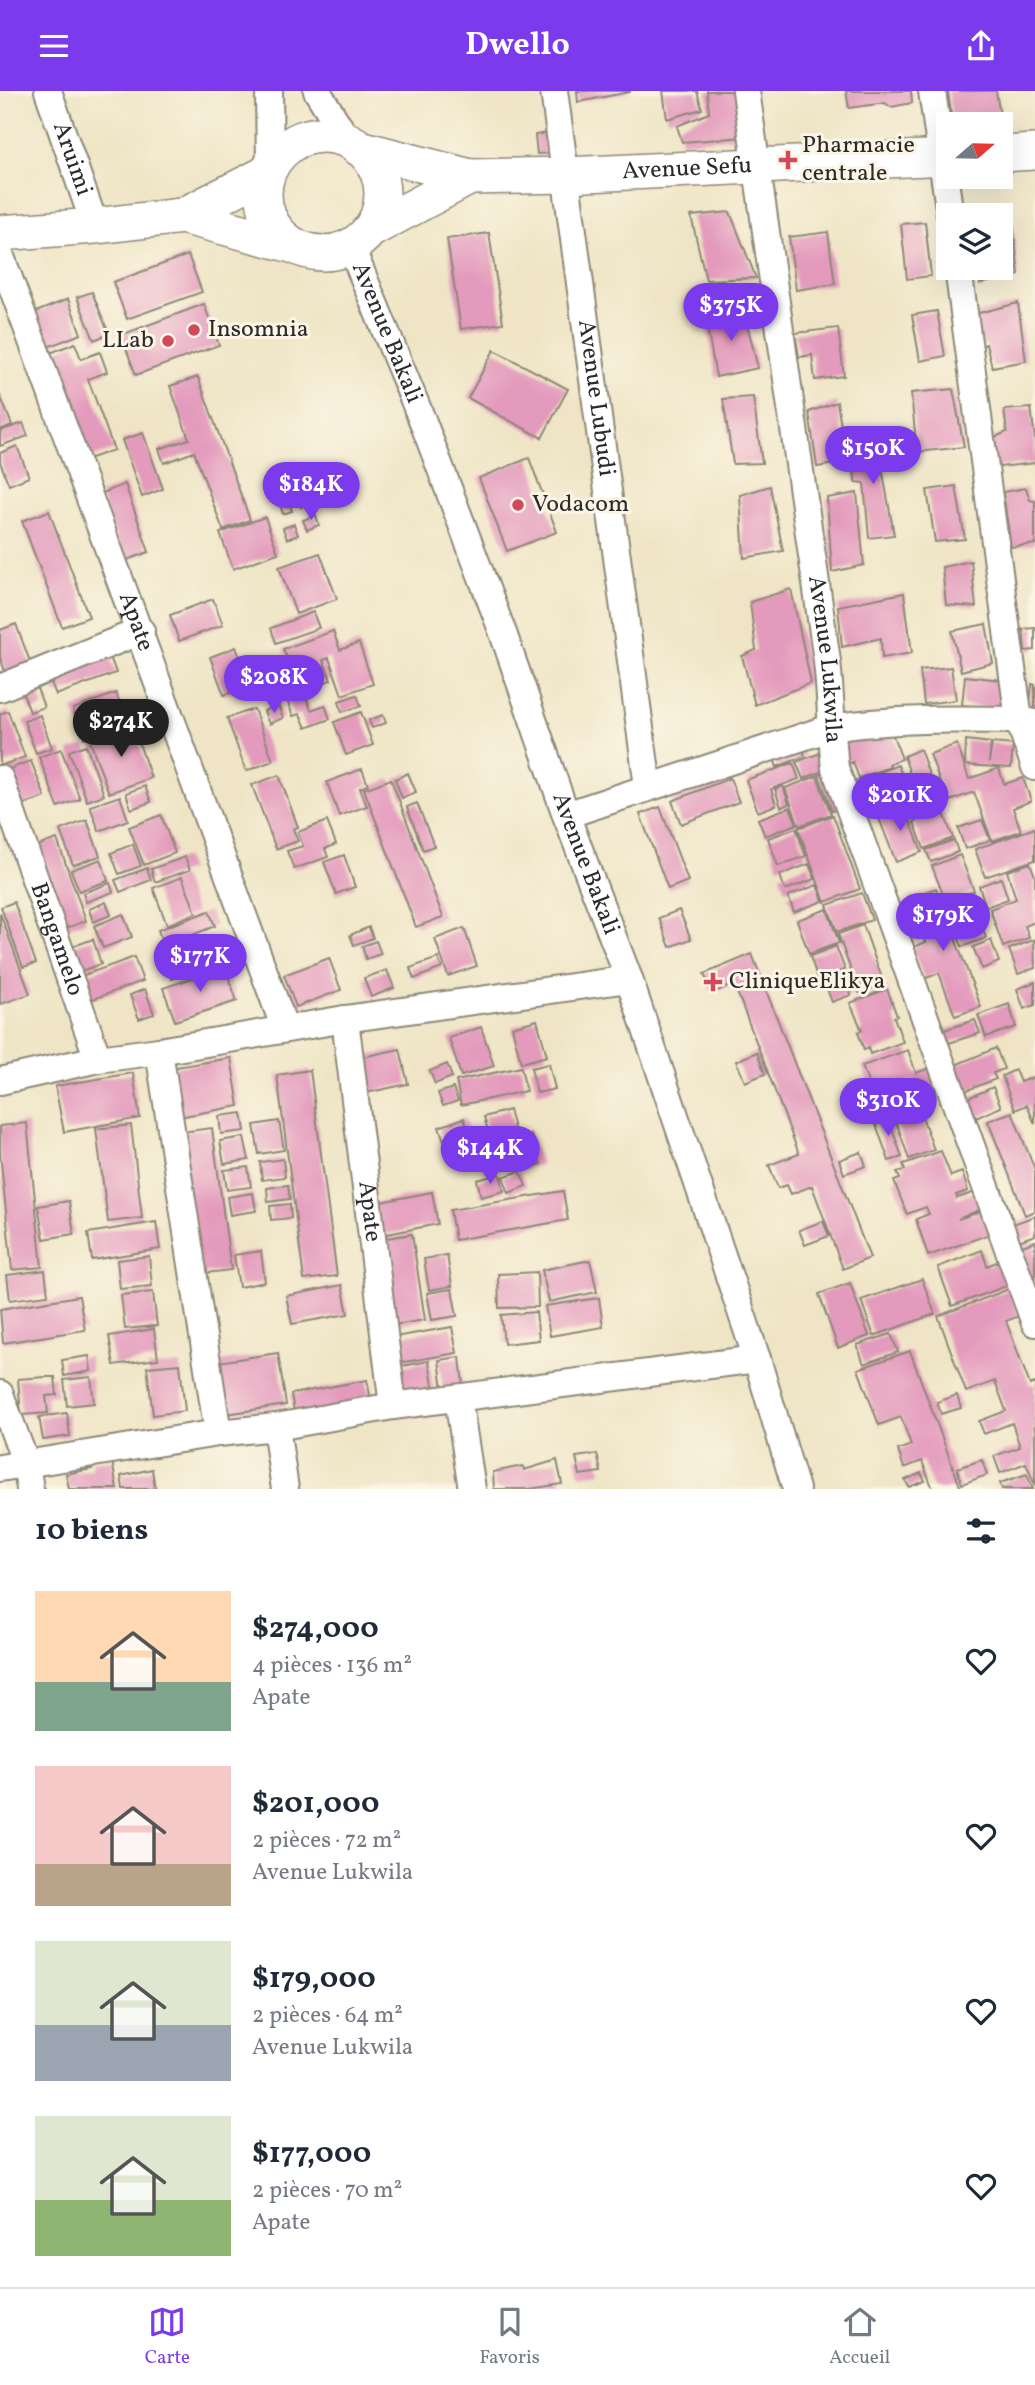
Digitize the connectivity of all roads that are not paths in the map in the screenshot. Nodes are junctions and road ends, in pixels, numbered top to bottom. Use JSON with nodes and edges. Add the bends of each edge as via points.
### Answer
{"nodes":[{"id":1,"x":48,"y":91,"type":"edge"},
{"id":2,"x":270,"y":91,"type":"edge"},
{"id":3,"x":317,"y":91,"type":"edge"},
{"id":4,"x":554,"y":91,"type":"edge"},
{"id":5,"x":746,"y":91,"type":"edge"},
{"id":6,"x":932,"y":91,"type":"edge"},
{"id":7,"x":936,"y":112,"type":"edge"},
{"id":8,"x":354,"y":144,"type":"junction"},
{"id":9,"x":1035,"y":152,"type":"edge"},
{"id":10,"x":1013,"y":153,"type":"edge"},
{"id":11,"x":936,"y":157,"type":"edge"},
{"id":12,"x":757,"y":167,"type":"junction"},
{"id":13,"x":269,"y":171,"type":"junction"},
{"id":14,"x":566,"y":175,"type":"junction"},
{"id":15,"x":470,"y":177,"type":"junction"},
{"id":16,"x":182,"y":216,"type":"junction"},
{"id":17,"x":95,"y":226,"type":"junction"},
{"id":18,"x":0,"y":233,"type":"edge"},
{"id":19,"x":361,"y":239,"type":"junction"},
{"id":20,"x":292,"y":245,"type":"junction"},
{"id":21,"x":0,"y":254,"type":"edge"},
{"id":22,"x":960,"y":280,"type":"edge"},
{"id":23,"x":141,"y":631,"type":"junction"},
{"id":24,"x":0,"y":688,"type":"edge"},
{"id":25,"x":1027,"y":721,"type":"edge"},
{"id":26,"x":830,"y":728,"type":"junction"},
{"id":27,"x":1035,"y":767,"type":"edge"},
{"id":28,"x":0,"y":779,"type":"edge"},
{"id":29,"x":648,"y":787,"type":"junction"},
{"id":30,"x":566,"y":815,"type":"junction"},
{"id":31,"x":629,"y":979,"type":"junction"},
{"id":32,"x":345,"y":1019,"type":"junction"},
{"id":33,"x":285,"y":1029,"type":"junction"},
{"id":34,"x":159,"y":1051,"type":"junction"},
{"id":35,"x":98,"y":1059,"type":"junction"},
{"id":36,"x":0,"y":1081,"type":"edge"},
{"id":37,"x":1035,"y":1323,"type":"edge"},
{"id":38,"x":758,"y":1359,"type":"junction"},
{"id":39,"x":0,"y":1394,"type":"edge"},
{"id":40,"x":458,"y":1398,"type":"junction"},
{"id":41,"x":393,"y":1406,"type":"junction"},
{"id":42,"x":276,"y":1427,"type":"junction"},
{"id":43,"x":218,"y":1433,"type":"junction"},
{"id":44,"x":0,"y":1468,"type":"edge"},
{"id":45,"x":28,"y":1476,"type":"edge"},
{"id":46,"x":285,"y":1489,"type":"edge"},
{"id":47,"x":472,"y":1489,"type":"edge"},
{"id":48,"x":796,"y":1489,"type":"edge"}],
"edges":[{"from":1,"to":17,"type":"street","name":"Aruimi"},
{"from":2,"to":13,"type":"street"},
{"from":3,"to":8,"type":"street"},
{"from":4,"to":14,"type":"street","name":"Avenue Lubudi"},
{"from":5,"to":12,"type":"street","name":"Avenue Lukwila"},
{"from":6,"to":7,"type":"street"},
{"from":8,"to":13,"type":"main road","via":[[334,136],[303,138],[278,155]]},
{"from":8,"to":15,"type":"main road","name":"Avenue Sefu"},
{"from":8,"to":19,"type":"main road","via":[[372,161],[382,196],[379,214]]},
{"from":9,"to":10,"type":"main road"},
{"from":11,"to":12,"type":"main road","name":"Avenue Sefu"},
{"from":12,"to":14,"type":"main road","name":"Avenue Sefu"},
{"from":12,"to":26,"type":"street","name":"Avenue Lukwila","via":[[827,661]]},
{"from":13,"to":16,"type":"main road"},
{"from":13,"to":20,"type":"main road","via":[[263,193],[267,214],[277,232]]},
{"from":14,"to":15,"type":"main road","name":"Avenue Sefu"},
{"from":14,"to":29,"type":"street","name":"Avenue Lubudi"},
{"from":15,"to":19,"type":"main road","name":"Avenue Sefu"},
{"from":16,"to":17,"type":"main road"},
{"from":16,"to":20,"type":"main road"},
{"from":17,"to":18,"type":"main road"},
{"from":19,"to":20,"type":"main road","via":[[337,252],[322,254]]},
{"from":19,"to":30,"type":"street","name":"Avenue Bakali"},
{"from":21,"to":23,"type":"street","name":"Apate"},
{"from":22,"to":25,"type":"street"},
{"from":23,"to":24,"type":"street"},
{"from":23,"to":33,"type":"street","name":"Apate"},
{"from":25,"to":26,"type":"street","via":[[910,719]]},
{"from":25,"to":27,"type":"street"},
{"from":26,"to":29,"type":"street"},
{"from":26,"to":37,"type":"street","name":"Avenue Lukwila","via":[[835,768]]},
{"from":28,"to":35,"type":"street","name":"Bangamelo"},
{"from":29,"to":30,"type":"street"},
{"from":30,"to":31,"type":"street","name":"Avenue Bakali"},
{"from":31,"to":32,"type":"street"},
{"from":31,"to":38,"type":"street","name":"Avenue Bakali"},
{"from":32,"to":33,"type":"street"},
{"from":32,"to":41,"type":"street","name":"Apate"},
{"from":33,"to":34,"type":"street"},
{"from":34,"to":35,"type":"street"},
{"from":34,"to":43,"type":"street"},
{"from":35,"to":36,"type":"street"},
{"from":38,"to":40,"type":"street"},
{"from":38,"to":48,"type":"street","name":"Avenue Bakali"},
{"from":39,"to":45,"type":"street"},
{"from":40,"to":41,"type":"street"},
{"from":40,"to":47,"type":"street"},
{"from":41,"to":42,"type":"street"},
{"from":42,"to":43,"type":"street"},
{"from":42,"to":46,"type":"street"},
{"from":43,"to":45,"type":"street"},
{"from":44,"to":45,"type":"street"}]}
